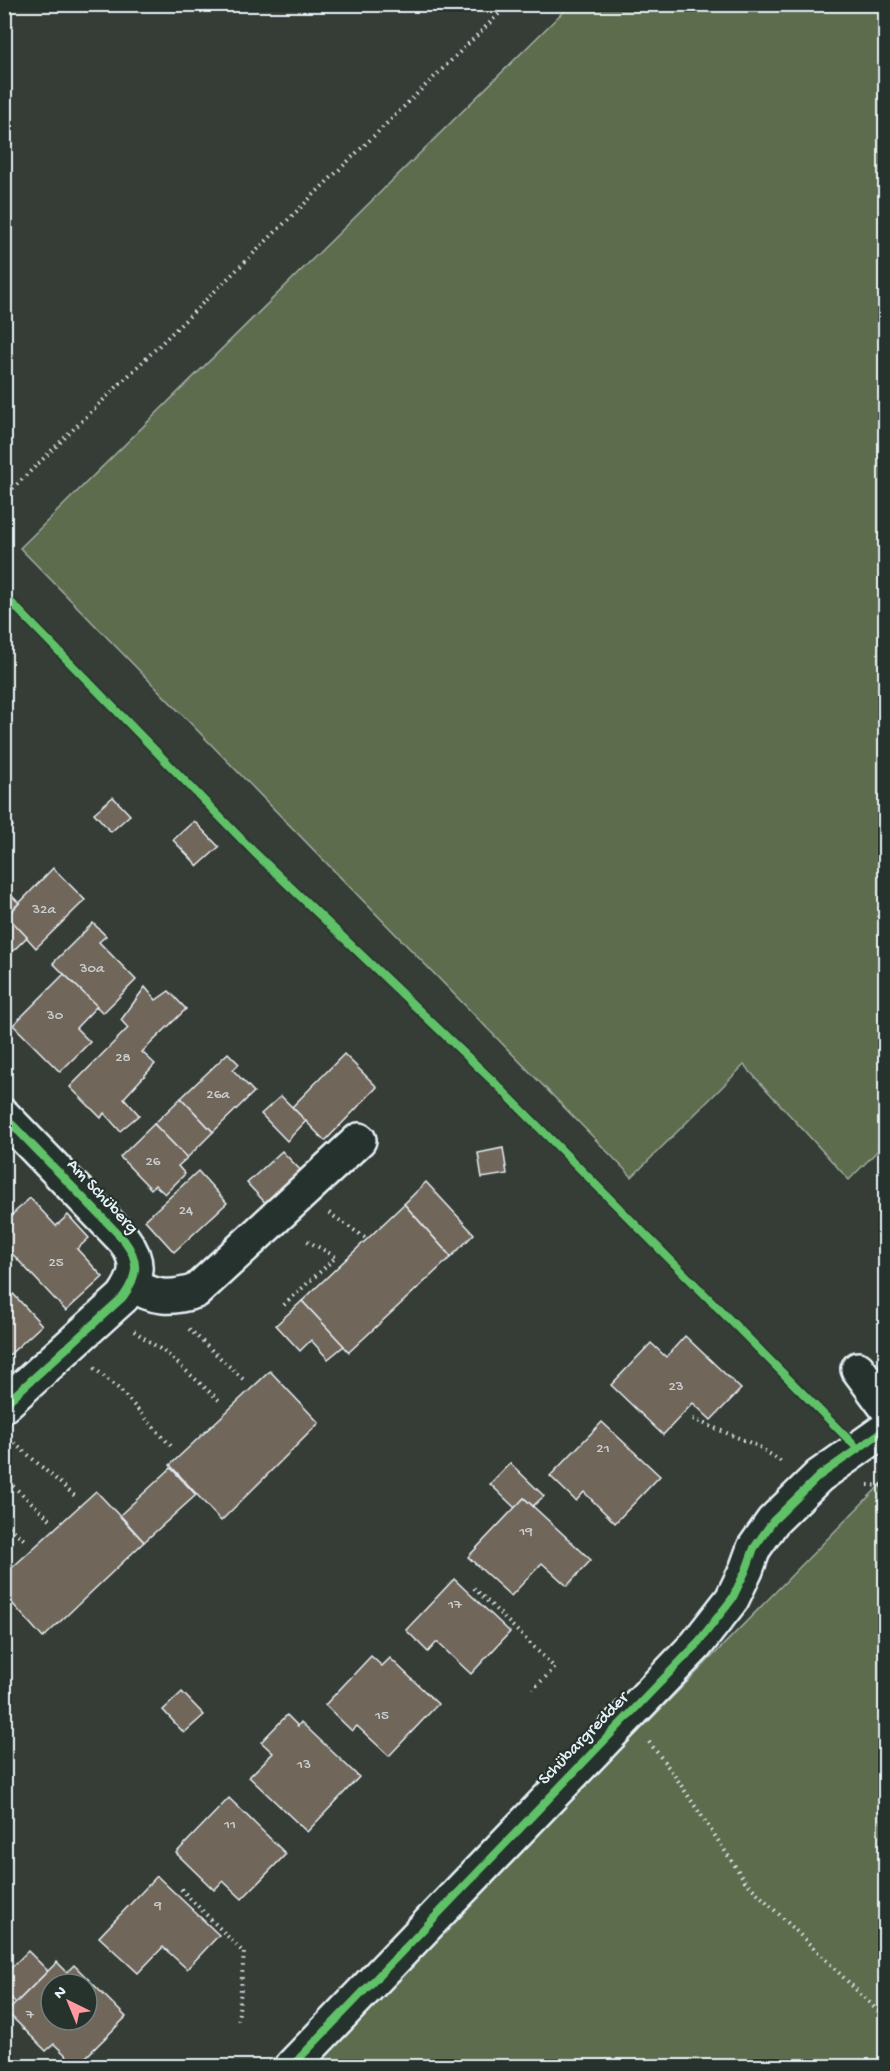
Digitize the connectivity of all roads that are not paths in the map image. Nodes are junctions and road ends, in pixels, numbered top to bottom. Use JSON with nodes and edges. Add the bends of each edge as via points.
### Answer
{"nodes":[{"id":1,"x":4,"y":1116,"type":"edge"},
{"id":2,"x":359,"y":1140,"type":"dead end"},
{"id":3,"x":147,"y":1291,"type":"junction"},
{"id":4,"x":858,"y":1369,"type":"dead end"},
{"id":5,"x":4,"y":1405,"type":"edge"},
{"id":6,"x":885,"y":1407,"type":"edge"},
{"id":7,"x":885,"y":1430,"type":"edge"},
{"id":8,"x":292,"y":2067,"type":"edge"}],
"edges":[{"from":1,"to":3,"type":"street","name":"Am Schüberg","via":[[124,1240],[133,1252]]},
{"from":2,"to":3,"type":"street","via":[[196,1291],[182,1296]]},
{"from":3,"to":5,"type":"street","via":[[123,1297]]},
{"from":4,"to":6,"type":"street"},
{"from":7,"to":8,"type":"street","name":"Schübargredder","via":[[819,1476],[773,1521],[754,1548],[732,1599],[696,1646]]}]}
